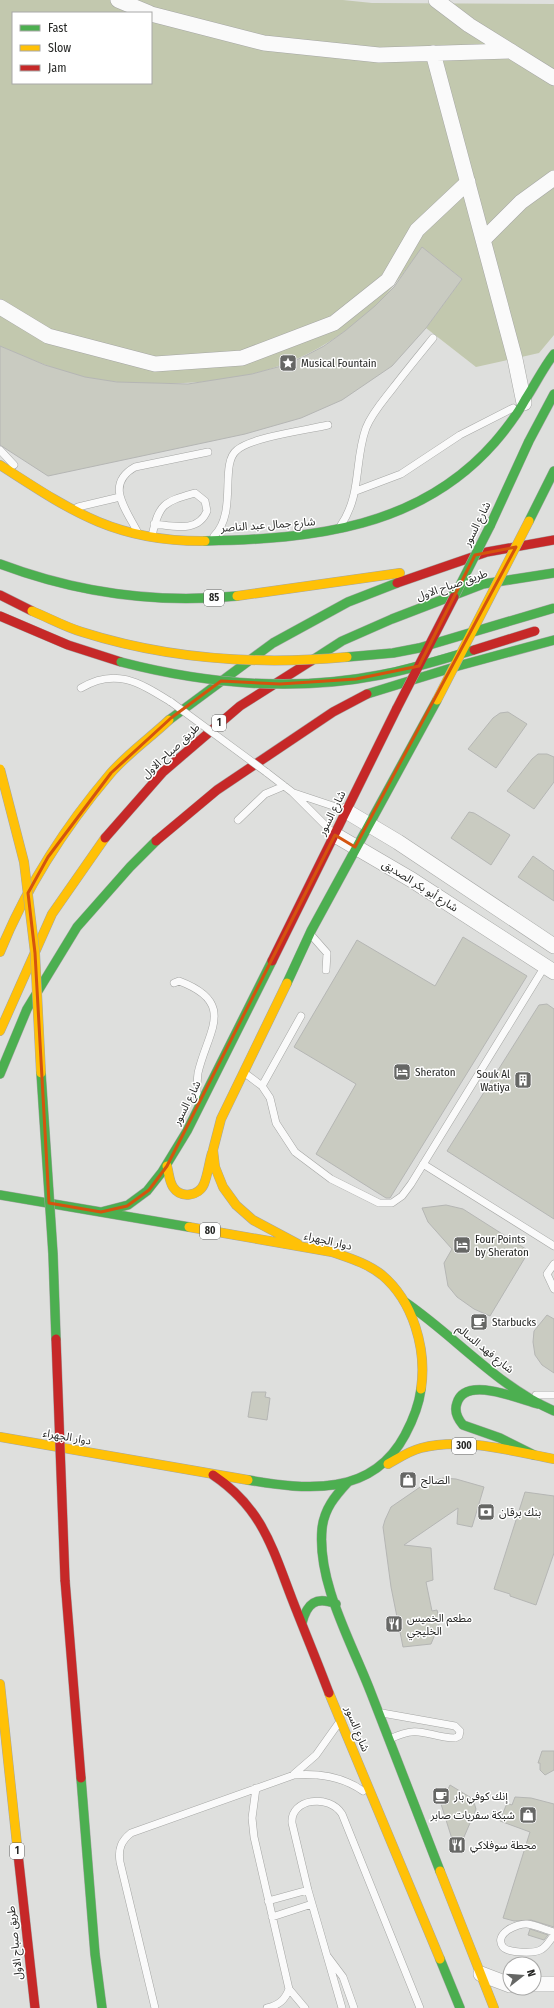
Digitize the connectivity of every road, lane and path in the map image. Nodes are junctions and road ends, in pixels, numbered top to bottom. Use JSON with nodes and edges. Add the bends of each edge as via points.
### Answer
{"nodes":[{"id":1,"x":118,"y":0,"type":"edge"},
{"id":2,"x":436,"y":0,"type":"edge"},
{"id":3,"x":145,"y":12,"type":"edge"},
{"id":4,"x":152,"y":15,"type":"edge"},
{"id":5,"x":511,"y":51,"type":"junction"},
{"id":6,"x":433,"y":53,"type":"junction"},
{"id":7,"x":554,"y":78,"type":"edge"},
{"id":8,"x":554,"y":178,"type":"edge"},
{"id":9,"x":468,"y":182,"type":"junction"},
{"id":10,"x":483,"y":240,"type":"junction"},
{"id":11,"x":0,"y":307,"type":"edge"},
{"id":12,"x":433,"y":338,"type":"dead end"},
{"id":13,"x":554,"y":354,"type":"edge"},
{"id":14,"x":554,"y":394,"type":"edge"},
{"id":15,"x":524,"y":403,"type":"junction"},
{"id":16,"x":328,"y":425,"type":"dead end"},
{"id":17,"x":0,"y":450,"type":"edge"},
{"id":18,"x":208,"y":452,"type":"dead end"},
{"id":19,"x":0,"y":465,"type":"edge"},
{"id":20,"x":554,"y":471,"type":"edge"},
{"id":21,"x":24,"y":480,"type":"junction"},
{"id":22,"x":356,"y":491,"type":"junction"},
{"id":23,"x":120,"y":497,"type":"junction"},
{"id":24,"x":70,"y":508,"type":"junction"},
{"id":25,"x":154,"y":524,"type":"junction"},
{"id":26,"x":337,"y":531,"type":"junction"},
{"id":27,"x":140,"y":536,"type":"junction"},
{"id":28,"x":152,"y":538,"type":"junction"},
{"id":29,"x":200,"y":540,"type":"junction"},
{"id":30,"x":554,"y":540,"type":"edge"},
{"id":31,"x":0,"y":564,"type":"edge"},
{"id":32,"x":431,"y":570,"type":"junction"},
{"id":33,"x":554,"y":573,"type":"edge"},
{"id":34,"x":0,"y":595,"type":"edge"},
{"id":35,"x":554,"y":608,"type":"edge"},
{"id":36,"x":0,"y":616,"type":"edge"},
{"id":37,"x":545,"y":628,"type":"dead end"},
{"id":38,"x":554,"y":640,"type":"edge"},
{"id":39,"x":81,"y":688,"type":"dead end"},
{"id":40,"x":0,"y":769,"type":"edge"},
{"id":41,"x":284,"y":786,"type":"junction"},
{"id":42,"x":292,"y":792,"type":"junction"},
{"id":43,"x":346,"y":811,"type":"junction"},
{"id":44,"x":238,"y":820,"type":"dead end"},
{"id":45,"x":368,"y":823,"type":"junction"},
{"id":46,"x":335,"y":835,"type":"junction"},
{"id":47,"x":355,"y":847,"type":"junction"},
{"id":48,"x":310,"y":933,"type":"junction"},
{"id":49,"x":554,"y":946,"type":"edge"},
{"id":50,"x":0,"y":952,"type":"edge"},
{"id":51,"x":550,"y":969,"type":"edge"},
{"id":52,"x":326,"y":970,"type":"dead end"},
{"id":53,"x":174,"y":983,"type":"dead end"},
{"id":54,"x":301,"y":1016,"type":"dead end"},
{"id":55,"x":0,"y":1031,"type":"edge"},
{"id":56,"x":245,"y":1072,"type":"junction"},
{"id":57,"x":0,"y":1074,"type":"edge"},
{"id":58,"x":262,"y":1086,"type":"junction"},
{"id":59,"x":195,"y":1115,"type":"junction"},
{"id":60,"x":213,"y":1150,"type":"junction"},
{"id":61,"x":423,"y":1164,"type":"junction"},
{"id":62,"x":167,"y":1166,"type":"junction"},
{"id":63,"x":0,"y":1195,"type":"edge"},
{"id":64,"x":101,"y":1212,"type":"junction"},
{"id":65,"x":554,"y":1246,"type":"edge"},
{"id":66,"x":304,"y":1247,"type":"junction"},
{"id":67,"x":554,"y":1264,"type":"edge"},
{"id":68,"x":554,"y":1289,"type":"edge"},
{"id":69,"x":403,"y":1300,"type":"junction"},
{"id":70,"x":523,"y":1395,"type":"junction"},
{"id":71,"x":554,"y":1395,"type":"edge"},
{"id":72,"x":538,"y":1404,"type":"junction"},
{"id":73,"x":554,"y":1411,"type":"edge"},
{"id":74,"x":0,"y":1437,"type":"edge"},
{"id":75,"x":534,"y":1455,"type":"junction"},
{"id":76,"x":554,"y":1459,"type":"edge"},
{"id":77,"x":378,"y":1468,"type":"junction"},
{"id":78,"x":213,"y":1474,"type":"junction"},
{"id":79,"x":348,"y":1482,"type":"junction"},
{"id":80,"x":336,"y":1604,"type":"junction"},
{"id":81,"x":302,"y":1623,"type":"junction"},
{"id":82,"x":0,"y":1684,"type":"edge"},
{"id":83,"x":378,"y":1713,"type":"junction"},
{"id":84,"x":340,"y":1720,"type":"junction"},
{"id":85,"x":388,"y":1740,"type":"junction"},
{"id":86,"x":294,"y":1775,"type":"junction"},
{"id":87,"x":256,"y":1788,"type":"junction"},
{"id":88,"x":372,"y":1797,"type":"junction"},
{"id":89,"x":308,"y":1890,"type":"junction"},
{"id":90,"x":268,"y":1901,"type":"junction"},
{"id":91,"x":312,"y":1904,"type":"junction"},
{"id":92,"x":272,"y":1917,"type":"junction"},
{"id":93,"x":554,"y":1934,"type":"edge"},
{"id":94,"x":326,"y":1956,"type":"junction"},
{"id":95,"x":481,"y":1974,"type":"junction"},
{"id":96,"x":502,"y":1982,"type":"edge"},
{"id":97,"x":542,"y":1984,"type":"edge"},
{"id":98,"x":554,"y":1984,"type":"edge"},
{"id":99,"x":289,"y":1989,"type":"junction"},
{"id":100,"x":35,"y":2008,"type":"edge"},
{"id":101,"x":102,"y":2008,"type":"edge"},
{"id":102,"x":155,"y":2008,"type":"edge"},
{"id":103,"x":267,"y":2008,"type":"edge"},
{"id":104,"x":305,"y":2008,"type":"edge"},
{"id":105,"x":342,"y":2008,"type":"edge"},
{"id":106,"x":354,"y":2008,"type":"edge"},
{"id":107,"x":420,"y":2008,"type":"edge"},
{"id":108,"x":460,"y":2008,"type":"edge"},
{"id":109,"x":494,"y":2008,"type":"edge"}],
"edges":[{"from":1,"to":3,"type":"street"},
{"from":2,"to":5,"type":"street","via":[[469,25]]},
{"from":4,"to":6,"type":"street","via":[[264,43],[379,55]]},
{"from":5,"to":6,"type":"street"},
{"from":5,"to":7,"type":"street"},
{"from":6,"to":9,"type":"street"},
{"from":8,"to":10,"type":"street","via":[[521,202]]},
{"from":9,"to":10,"type":"street"},
{"from":9,"to":11,"type":"street","via":[[417,230],[388,280],[334,322],[242,358],[155,364],[48,336]]},
{"from":10,"to":15,"type":"street","via":[[515,359]]},
{"from":12,"to":22,"type":"lane","via":[[371,417],[360,449]]},
{"from":13,"to":15,"type":"main road","name":"شارع جمال عبد الناصر"},
{"from":14,"to":43,"type":"main road","name":"شارع السور","bridge":true},
{"from":15,"to":22,"type":"lane","via":[[460,435],[401,474]]},
{"from":15,"to":26,"type":"main road","name":"شارع جمال عبد الناصر","via":[[494,443],[449,483],[396,513]]},
{"from":16,"to":29,"type":"lane","via":[[249,443],[236,450],[230,459],[227,514],[222,528],[212,537]]},
{"from":17,"to":21,"type":"lane"},
{"from":18,"to":23,"type":"lane","via":[[135,467],[127,471],[120,481]]},
{"from":19,"to":21,"type":"main road","name":"شارع جمال عبد الناصر"},
{"from":20,"to":45,"type":"main road","bridge":true,"via":[[437,700]]},
{"from":21,"to":24,"type":"main road","name":"شارع جمال عبد الناصر"},
{"from":22,"to":26,"type":"lane","via":[[349,512]]},
{"from":23,"to":24,"type":"lane"},
{"from":23,"to":27,"type":"lane"},
{"from":24,"to":27,"type":"main road","name":"شارع جمال عبد الناصر","via":[[104,525]]},
{"from":25,"to":25,"type":"lane","via":[[191,527],[199,523],[207,511],[205,501],[195,493],[168,501],[160,509]]},
{"from":25,"to":28,"type":"lane"},
{"from":26,"to":29,"type":"main road","name":"شارع جمال عبد الناصر","via":[[282,538]]},
{"from":27,"to":28,"type":"main road","name":"شارع جمال عبد الناصر"},
{"from":28,"to":29,"type":"main road","name":"شارع جمال عبد الناصر"},
{"from":30,"to":32,"type":"main road","name":"طريق صباح الاول","via":[[487,552]]},
{"from":31,"to":32,"type":"main road","number":"85","via":[[86,589],[134,598],[164,599],[246,595]]},
{"from":32,"to":50,"type":"main road","name":"طريق صباح الاول","via":[[348,602],[273,643],[171,718],[111,773],[48,857]]},
{"from":33,"to":55,"type":"main road","name":"طريق صباح الاول","number":"1","via":[[483,584],[392,619],[342,641],[240,706],[163,772],[103,840],[52,914]]},
{"from":34,"to":35,"type":"main road","bridge":true,"via":[[81,631],[133,646],[233,660],[324,659],[399,652]]},
{"from":36,"to":37,"type":"main road","bridge":true,"via":[[68,645],[121,662],[180,676],[224,682],[280,684],[356,679],[412,668]]},
{"from":38,"to":57,"type":"main road","via":[[371,692],[308,728],[216,790],[151,846],[77,927],[27,1009]]},
{"from":39,"to":41,"type":"lane","name":"شارع أبو بكر الصديق","bridge":true,"via":[[94,680],[111,678],[142,685],[171,702]]},
{"from":40,"to":101,"type":"main road","bridge":true,"via":[[24,862],[35,953],[44,1142],[53,1254],[65,1580],[95,1954]]},
{"from":41,"to":42,"type":"lane","name":"شارع أبو بكر الصديق"},
{"from":41,"to":44,"type":"lane","via":[[265,794]]},
{"from":42,"to":43,"type":"lane","name":"شارع أبو بكر الصديق"},
{"from":42,"to":46,"type":"lane","name":"شارع أبو بكر الصديق"},
{"from":43,"to":45,"type":"street","name":"شارع أبو بكر الصديق"},
{"from":43,"to":46,"type":"main road","name":"شارع السور"},
{"from":45,"to":47,"type":"main road"},
{"from":45,"to":49,"type":"street","name":"شارع أبو بكر الصديق"},
{"from":46,"to":47,"type":"street","name":"شارع أبو بكر الصديق"},
{"from":46,"to":59,"type":"main road","name":"شارع السور"},
{"from":47,"to":48,"type":"main road"},
{"from":47,"to":51,"type":"street","name":"شارع أبو بكر الصديق","via":[[412,880]]},
{"from":48,"to":52,"type":"lane","via":[[326,953]]},
{"from":48,"to":56,"type":"main road"},
{"from":51,"to":61,"type":"lane"},
{"from":53,"to":59,"type":"lane","via":[[178,981],[188,984],[204,996],[211,1004],[215,1022],[198,1073]]},
{"from":54,"to":58,"type":"lane"},
{"from":56,"to":58,"type":"lane"},
{"from":56,"to":60,"type":"main road","via":[[221,1119]]},
{"from":58,"to":61,"type":"lane","via":[[270,1098],[276,1123],[295,1152],[330,1179],[379,1203],[392,1203],[402,1196]]},
{"from":59,"to":62,"type":"main road","name":"شارع السور"},
{"from":60,"to":62,"type":"main road","via":[[204,1185],[189,1195],[180,1194],[174,1188]]},
{"from":60,"to":66,"type":"main road","via":[[215,1167],[223,1187],[236,1205],[253,1220]]},
{"from":61,"to":65,"type":"lane"},
{"from":62,"to":64,"type":"main road","name":"شارع السور","via":[[149,1190],[127,1206]]},
{"from":63,"to":64,"type":"main road","name":"دوار الجهراء","number":"80"},
{"from":64,"to":66,"type":"main road","name":"دوار الجهراء","number":"80"},
{"from":66,"to":69,"type":"main road","name":"دوار الجهراء","number":"80","via":[[360,1261],[387,1280]]},
{"from":67,"to":68,"type":"lane","via":[[547,1274]]},
{"from":69,"to":70,"type":"main road","name":"شارع فهد السالم"},
{"from":69,"to":77,"type":"main road","name":"دوار الجهراء","number":"80","via":[[414,1321],[422,1350],[421,1393],[418,1408],[399,1447]]},
{"from":70,"to":71,"type":"lane"},
{"from":70,"to":72,"type":"main road","name":"شارع فهد السالم"},
{"from":72,"to":73,"type":"main road","name":"شارع فهد السالم"},
{"from":72,"to":75,"type":"main road","via":[[472,1389],[461,1394],[456,1403],[459,1420],[467,1427],[502,1439]]},
{"from":74,"to":78,"type":"main road","name":"دوار الجهراء","number":"80"},
{"from":75,"to":76,"type":"main road","number":"300"},
{"from":75,"to":77,"type":"main road","number":"300","via":[[475,1446],[424,1447]]},
{"from":77,"to":79,"type":"main road","name":"دوار الجهراء","number":"80"},
{"from":78,"to":79,"type":"main road","name":"دوار الجهراء","number":"80","via":[[293,1487],[323,1487]]},
{"from":78,"to":81,"type":"main road","name":"شارع السور","via":[[228,1484],[257,1516],[277,1557]]},
{"from":79,"to":80,"type":"main road","via":[[325,1511],[322,1529],[322,1550]]},
{"from":80,"to":81,"type":"main road","via":[[318,1600],[309,1605]]},
{"from":80,"to":83,"type":"main road"},
{"from":81,"to":84,"type":"main road","name":"شارع السور"},
{"from":82,"to":100,"type":"main road","name":"طريق صباح الاول","number":"1"},
{"from":83,"to":85,"type":"main road"},
{"from":83,"to":85,"type":"lane","via":[[455,1726],[460,1731],[455,1738],[418,1731],[404,1733]]},
{"from":84,"to":86,"type":"lane","via":[[320,1750]]},
{"from":84,"to":88,"type":"main road","name":"شارع السور"},
{"from":85,"to":95,"type":"main road"},
{"from":86,"to":87,"type":"lane"},
{"from":86,"to":88,"type":"lane","via":[[310,1774],[343,1780]]},
{"from":87,"to":90,"type":"lane","via":[[252,1827]]},
{"from":87,"to":102,"type":"lane","via":[[131,1832],[122,1842],[120,1862]]},
{"from":88,"to":108,"type":"main road","name":"شارع السور"},
{"from":89,"to":90,"type":"lane"},
{"from":89,"to":91,"type":"lane"},
{"from":89,"to":107,"type":"lane","via":[[292,1814],[298,1807],[328,1802],[334,1804],[342,1814]]},
{"from":90,"to":92,"type":"lane"},
{"from":91,"to":92,"type":"lane"},
{"from":91,"to":94,"type":"lane"},
{"from":92,"to":99,"type":"lane"},
{"from":93,"to":93,"type":"lane","via":[[522,1924],[504,1933],[501,1942],[504,1948],[510,1951],[536,1952],[543,1949]]},
{"from":94,"to":105,"type":"lane"},
{"from":94,"to":106,"type":"lane","via":[[342,1977]]},
{"from":95,"to":96,"type":"street"},
{"from":95,"to":109,"type":"main road"},
{"from":97,"to":98,"type":"street"},
{"from":99,"to":103,"type":"lane","via":[[280,2004]]},
{"from":99,"to":104,"type":"lane"}]}
